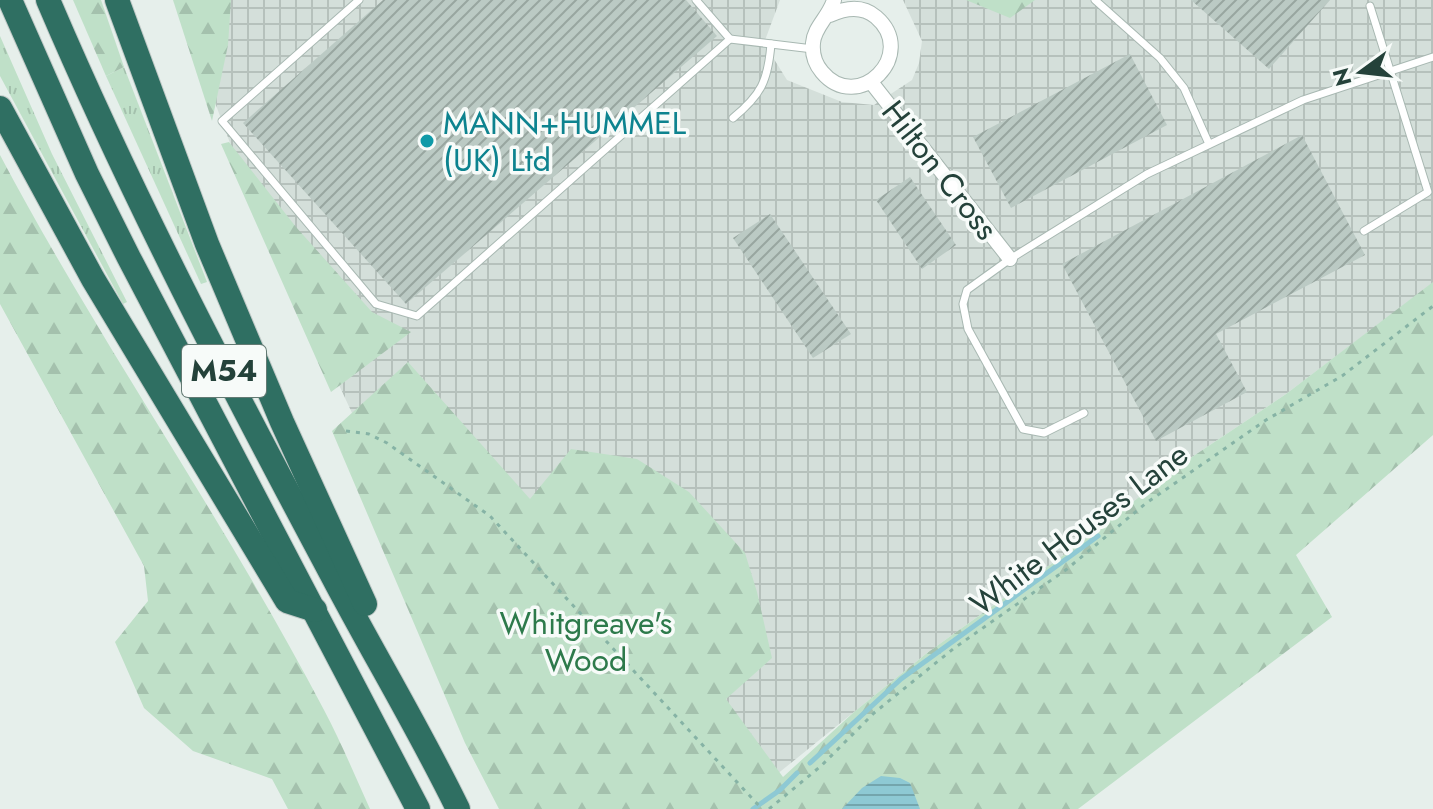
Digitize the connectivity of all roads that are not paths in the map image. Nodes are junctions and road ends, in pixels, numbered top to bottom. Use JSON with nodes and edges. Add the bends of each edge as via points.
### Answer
{"nodes":[{"id":1,"x":10,"y":0,"type":"edge"},
{"id":2,"x":48,"y":0,"type":"edge"},
{"id":3,"x":117,"y":0,"type":"edge"},
{"id":4,"x":359,"y":0,"type":"edge"},
{"id":5,"x":696,"y":0,"type":"edge"},
{"id":6,"x":1095,"y":0,"type":"edge"},
{"id":7,"x":1370,"y":6,"type":"dead end"},
{"id":8,"x":832,"y":7,"type":"edge"},
{"id":9,"x":872,"y":8,"type":"edge"},
{"id":10,"x":730,"y":39,"type":"junction"},
{"id":11,"x":771,"y":44,"type":"junction"},
{"id":12,"x":813,"y":49,"type":"junction"},
{"id":13,"x":1433,"y":57,"type":"edge"},
{"id":14,"x":1390,"y":71,"type":"junction"},
{"id":15,"x":871,"y":82,"type":"junction"},
{"id":16,"x":0,"y":108,"type":"edge"},
{"id":17,"x":733,"y":118,"type":"dead end"},
{"id":18,"x":1209,"y":144,"type":"junction"},
{"id":19,"x":1364,"y":231,"type":"dead end"},
{"id":20,"x":1010,"y":259,"type":"junction"},
{"id":21,"x":1084,"y":413,"type":"dead end"},
{"id":22,"x":315,"y":610,"type":"junction"},
{"id":23,"x":420,"y":731,"type":"junction"},
{"id":24,"x":418,"y":809,"type":"edge"},
{"id":25,"x":458,"y":809,"type":"edge"}],
"edges":[{"from":1,"to":22,"type":"highway","number":"M54","via":[[115,230]]},
{"from":2,"to":23,"type":"highway","number":"M54","via":[[114,149],[215,353]]},
{"from":3,"to":23,"type":"highway","number":"M54","via":[[207,244]]},
{"from":4,"to":10,"type":"lane","via":[[222,121],[376,304],[417,316]]},
{"from":5,"to":10,"type":"lane"},
{"from":6,"to":18,"type":"lane","via":[[1160,58],[1184,88]]},
{"from":7,"to":14,"type":"lane"},
{"from":8,"to":9,"type":"street","name":"Hilton Cross"},
{"from":8,"to":12,"type":"street","name":"Hilton Cross","via":[[814,35]]},
{"from":9,"to":15,"type":"street","name":"Hilton Cross","via":[[890,40],[890,54]]},
{"from":10,"to":11,"type":"lane"},
{"from":11,"to":12,"type":"lane"},
{"from":11,"to":17,"type":"lane","via":[[769,73],[754,100]]},
{"from":12,"to":15,"type":"street","name":"Hilton Cross","via":[[818,69],[836,84]]},
{"from":13,"to":14,"type":"lane"},
{"from":14,"to":18,"type":"lane","via":[[1303,100]]},
{"from":14,"to":19,"type":"lane","via":[[1428,192]]},
{"from":15,"to":20,"type":"street","name":"Hilton Cross"},
{"from":16,"to":22,"type":"highway","via":[[93,279],[287,601]]},
{"from":18,"to":20,"type":"lane","via":[[1147,174]]},
{"from":20,"to":21,"type":"lane","via":[[967,290],[963,304],[968,329],[1023,429],[1044,433]]},
{"from":22,"to":24,"type":"highway","number":"M54"},
{"from":23,"to":25,"type":"highway","number":"M54"}]}
